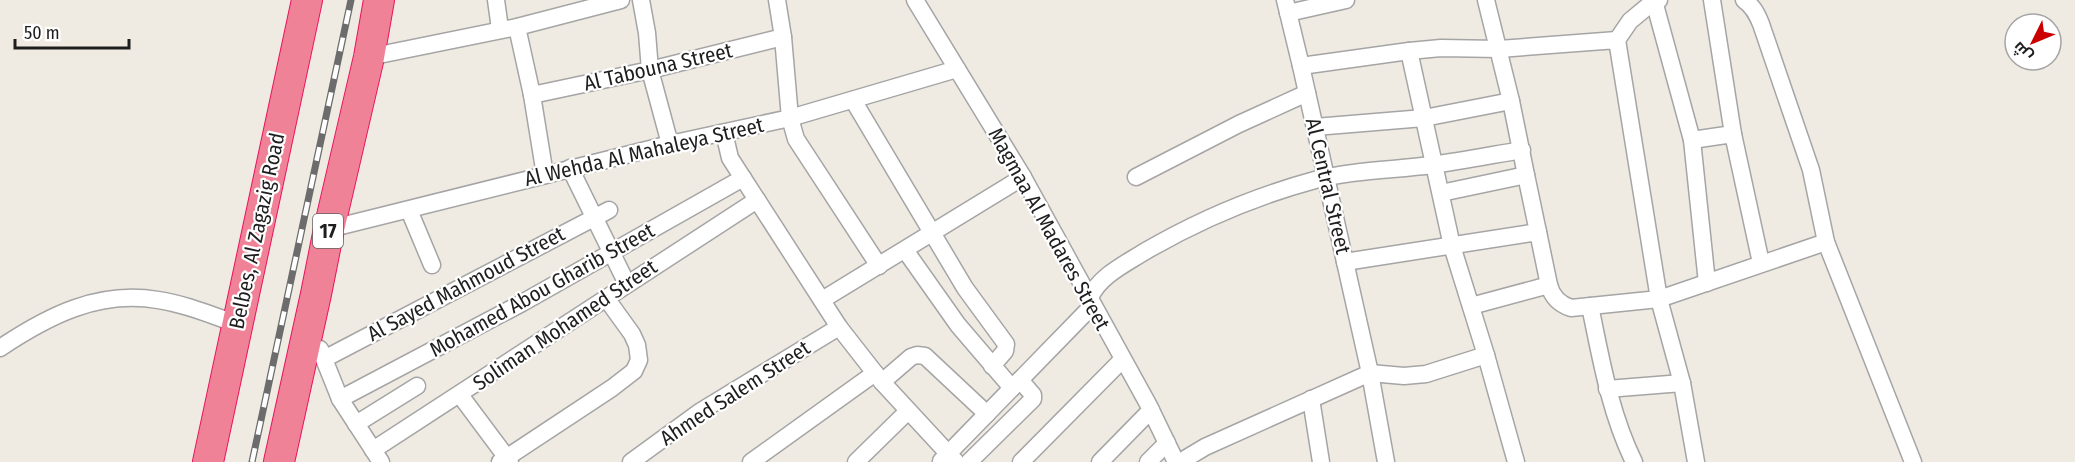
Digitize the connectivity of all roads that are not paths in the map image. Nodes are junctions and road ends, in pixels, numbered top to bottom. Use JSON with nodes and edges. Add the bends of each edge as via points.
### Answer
{"nodes":[{"id":1,"x":308,"y":0,"type":"edge"},
{"id":2,"x":379,"y":0,"type":"edge"},
{"id":3,"x":496,"y":0,"type":"edge"},
{"id":4,"x":621,"y":0,"type":"edge"},
{"id":5,"x":641,"y":0,"type":"edge"},
{"id":6,"x":777,"y":0,"type":"edge"},
{"id":7,"x":915,"y":0,"type":"edge"},
{"id":8,"x":1346,"y":0,"type":"edge"},
{"id":9,"x":1486,"y":0,"type":"edge"},
{"id":10,"x":1712,"y":0,"type":"edge"},
{"id":11,"x":1744,"y":0,"type":"edge"},
{"id":12,"x":1657,"y":1,"type":"edge"},
{"id":13,"x":1286,"y":6,"type":"edge"},
{"id":14,"x":517,"y":27,"type":"junction"},
{"id":15,"x":500,"y":29,"type":"junction"},
{"id":16,"x":783,"y":37,"type":"junction"},
{"id":17,"x":1617,"y":40,"type":"junction"},
{"id":18,"x":1499,"y":49,"type":"junction"},
{"id":19,"x":1409,"y":51,"type":"junction"},
{"id":20,"x":369,"y":57,"type":"junction"},
{"id":21,"x":1301,"y":66,"type":"junction"},
{"id":22,"x":957,"y":69,"type":"junction"},
{"id":23,"x":650,"y":70,"type":"junction"},
{"id":24,"x":1307,"y":93,"type":"junction"},
{"id":25,"x":532,"y":95,"type":"junction"},
{"id":26,"x":853,"y":100,"type":"junction"},
{"id":27,"x":1511,"y":101,"type":"junction"},
{"id":28,"x":790,"y":118,"type":"junction"},
{"id":29,"x":1424,"y":118,"type":"junction"},
{"id":30,"x":1315,"y":127,"type":"junction"},
{"id":31,"x":728,"y":132,"type":"junction"},
{"id":32,"x":1733,"y":134,"type":"junction"},
{"id":33,"x":1692,"y":140,"type":"junction"},
{"id":34,"x":670,"y":144,"type":"junction"},
{"id":35,"x":1522,"y":150,"type":"junction"},
{"id":36,"x":1434,"y":165,"type":"junction"},
{"id":37,"x":570,"y":168,"type":"junction"},
{"id":38,"x":1526,"y":174,"type":"junction"},
{"id":39,"x":545,"y":175,"type":"junction"},
{"id":40,"x":1023,"y":177,"type":"junction"},
{"id":41,"x":1136,"y":177,"type":"dead end"},
{"id":42,"x":743,"y":178,"type":"junction"},
{"id":43,"x":1326,"y":178,"type":"junction"},
{"id":44,"x":1441,"y":193,"type":"junction"},
{"id":45,"x":757,"y":200,"type":"junction"},
{"id":46,"x":409,"y":210,"type":"junction"},
{"id":47,"x":602,"y":214,"type":"junction"},
{"id":48,"x":328,"y":229,"type":"junction"},
{"id":49,"x":1538,"y":232,"type":"junction"},
{"id":50,"x":932,"y":234,"type":"junction"},
{"id":51,"x":1826,"y":242,"type":"junction"},
{"id":52,"x":1452,"y":246,"type":"junction"},
{"id":53,"x":905,"y":250,"type":"junction"},
{"id":54,"x":612,"y":253,"type":"junction"},
{"id":55,"x":1345,"y":262,"type":"junction"},
{"id":56,"x":1761,"y":263,"type":"junction"},
{"id":57,"x":432,"y":265,"type":"dead end"},
{"id":58,"x":879,"y":266,"type":"junction"},
{"id":59,"x":627,"y":284,"type":"junction"},
{"id":60,"x":1707,"y":284,"type":"junction"},
{"id":61,"x":1549,"y":285,"type":"junction"},
{"id":62,"x":606,"y":298,"type":"junction"},
{"id":63,"x":1659,"y":299,"type":"junction"},
{"id":64,"x":822,"y":300,"type":"junction"},
{"id":65,"x":1092,"y":302,"type":"junction"},
{"id":66,"x":1471,"y":306,"type":"junction"},
{"id":67,"x":1590,"y":306,"type":"junction"},
{"id":68,"x":237,"y":324,"type":"junction"},
{"id":69,"x":309,"y":326,"type":"junction"},
{"id":70,"x":839,"y":327,"type":"junction"},
{"id":71,"x":0,"y":348,"type":"edge"},
{"id":72,"x":1486,"y":355,"type":"junction"},
{"id":73,"x":324,"y":359,"type":"junction"},
{"id":74,"x":1122,"y":360,"type":"junction"},
{"id":75,"x":992,"y":366,"type":"junction"},
{"id":76,"x":1370,"y":373,"type":"junction"},
{"id":77,"x":878,"y":377,"type":"junction"},
{"id":78,"x":1682,"y":383,"type":"junction"},
{"id":79,"x":1016,"y":384,"type":"junction"},
{"id":80,"x":417,"y":386,"type":"dead end"},
{"id":81,"x":1607,"y":389,"type":"junction"},
{"id":82,"x":460,"y":395,"type":"junction"},
{"id":83,"x":340,"y":399,"type":"junction"},
{"id":84,"x":1311,"y":399,"type":"junction"},
{"id":85,"x":1151,"y":410,"type":"junction"},
{"id":86,"x":908,"y":411,"type":"junction"},
{"id":87,"x":987,"y":414,"type":"junction"},
{"id":88,"x":356,"y":424,"type":"junction"},
{"id":89,"x":1167,"y":443,"type":"junction"},
{"id":90,"x":377,"y":456,"type":"edge"},
{"id":91,"x":948,"y":459,"type":"edge"},
{"id":92,"x":505,"y":461,"type":"edge"},
{"id":93,"x":208,"y":462,"type":"edge"},
{"id":94,"x":279,"y":462,"type":"edge"},
{"id":95,"x":631,"y":462,"type":"edge"},
{"id":96,"x":751,"y":462,"type":"edge"},
{"id":97,"x":856,"y":462,"type":"edge"},
{"id":98,"x":969,"y":462,"type":"edge"},
{"id":99,"x":1021,"y":462,"type":"edge"},
{"id":100,"x":1100,"y":462,"type":"edge"},
{"id":101,"x":1148,"y":462,"type":"edge"},
{"id":102,"x":1178,"y":462,"type":"edge"},
{"id":103,"x":1321,"y":462,"type":"edge"},
{"id":104,"x":1386,"y":462,"type":"edge"},
{"id":105,"x":1516,"y":462,"type":"edge"},
{"id":106,"x":1634,"y":462,"type":"edge"},
{"id":107,"x":1696,"y":462,"type":"edge"},
{"id":108,"x":1913,"y":462,"type":"edge"}],
"edges":[{"from":1,"to":68,"type":"highway","name":"Belbes, Al Zagazig Road"},
{"from":2,"to":20,"type":"highway","number":"17"},
{"from":3,"to":15,"type":"street"},
{"from":4,"to":14,"type":"street"},
{"from":5,"to":23,"type":"street"},
{"from":6,"to":16,"type":"street"},
{"from":7,"to":22,"type":"street","name":"Magmaa Al Madares Street"},
{"from":8,"to":13,"type":"street"},
{"from":9,"to":18,"type":"street"},
{"from":10,"to":32,"type":"street"},
{"from":11,"to":51,"type":"street","via":[[1757,14],[1802,141]]},
{"from":12,"to":17,"type":"street","via":[[1630,21]]},
{"from":12,"to":33,"type":"street"},
{"from":13,"to":21,"type":"street","name":"Al Central Street"},
{"from":14,"to":15,"type":"street"},
{"from":14,"to":25,"type":"street"},
{"from":15,"to":20,"type":"street"},
{"from":16,"to":23,"type":"street","name":"Al Tabouna Street"},
{"from":16,"to":28,"type":"street"},
{"from":17,"to":18,"type":"street"},
{"from":17,"to":63,"type":"street"},
{"from":18,"to":19,"type":"street"},
{"from":18,"to":27,"type":"street"},
{"from":19,"to":21,"type":"street"},
{"from":19,"to":29,"type":"street"},
{"from":20,"to":48,"type":"highway","number":"17"},
{"from":21,"to":24,"type":"street","name":"Al Central Street"},
{"from":22,"to":26,"type":"street","name":"Al Wehda Al Mahaleya Street"},
{"from":22,"to":40,"type":"street","name":"Magmaa Al Madares Street"},
{"from":23,"to":25,"type":"street","name":"Al Tabouna Street"},
{"from":23,"to":34,"type":"street"},
{"from":24,"to":30,"type":"street","name":"Al Central Street"},
{"from":24,"to":41,"type":"street"},
{"from":25,"to":39,"type":"street"},
{"from":26,"to":28,"type":"street","name":"Al Wehda Al Mahaleya Street"},
{"from":26,"to":50,"type":"street"},
{"from":27,"to":29,"type":"street"},
{"from":27,"to":35,"type":"street"},
{"from":28,"to":31,"type":"street","name":"Al Wehda Al Mahaleya Street"},
{"from":28,"to":58,"type":"street","via":[[796,139]]},
{"from":29,"to":30,"type":"street"},
{"from":29,"to":36,"type":"street"},
{"from":30,"to":43,"type":"street","name":"Al Central Street"},
{"from":31,"to":34,"type":"street","name":"Al Wehda Al Mahaleya Street"},
{"from":31,"to":42,"type":"street","via":[[730,158]]},
{"from":32,"to":33,"type":"street"},
{"from":32,"to":56,"type":"street"},
{"from":33,"to":60,"type":"street"},
{"from":34,"to":37,"type":"street","name":"Al Wehda Al Mahaleya Street"},
{"from":35,"to":36,"type":"street"},
{"from":35,"to":38,"type":"street"},
{"from":36,"to":43,"type":"street"},
{"from":36,"to":44,"type":"street"},
{"from":37,"to":39,"type":"street","name":"Al Wehda Al Mahaleya Street"},
{"from":37,"to":47,"type":"street"},
{"from":38,"to":44,"type":"street"},
{"from":38,"to":49,"type":"street"},
{"from":39,"to":46,"type":"street","name":"Al Wehda Al Mahaleya Street"},
{"from":40,"to":50,"type":"street"},
{"from":40,"to":65,"type":"street","name":"Magmaa Al Madares Street"},
{"from":42,"to":45,"type":"street"},
{"from":42,"to":54,"type":"street","name":"Mohamed Abou Gharib Street"},
{"from":43,"to":55,"type":"street","name":"Al Central Street"},
{"from":43,"to":65,"type":"street","via":[[1238,206],[1188,228],[1117,270],[1093,289]]},
{"from":44,"to":52,"type":"street"},
{"from":45,"to":59,"type":"street","name":"Soliman Mohamed Street"},
{"from":45,"to":64,"type":"street"},
{"from":46,"to":48,"type":"street","name":"Al Wehda Al Mahaleya Street"},
{"from":46,"to":57,"type":"street"},
{"from":47,"to":54,"type":"street"},
{"from":47,"to":73,"type":"street","name":"Al Sayed Mahmoud Street"},
{"from":48,"to":69,"type":"highway","number":"17"},
{"from":49,"to":52,"type":"street"},
{"from":49,"to":61,"type":"street"},
{"from":50,"to":53,"type":"street"},
{"from":50,"to":75,"type":"street","via":[[1006,344]]},
{"from":51,"to":56,"type":"street"},
{"from":51,"to":108,"type":"street"},
{"from":52,"to":55,"type":"street"},
{"from":52,"to":66,"type":"street"},
{"from":53,"to":58,"type":"street"},
{"from":53,"to":75,"type":"street"},
{"from":54,"to":59,"type":"street"},
{"from":54,"to":83,"type":"street","name":"Mohamed Abou Gharib Street"},
{"from":55,"to":76,"type":"street","name":"Al Central Street"},
{"from":56,"to":60,"type":"street"},
{"from":58,"to":64,"type":"street"},
{"from":59,"to":62,"type":"street","name":"Soliman Mohamed Street"},
{"from":60,"to":63,"type":"street"},
{"from":61,"to":66,"type":"street"},
{"from":61,"to":67,"type":"street","via":[[1563,305]]},
{"from":62,"to":82,"type":"street","name":"Soliman Mohamed Street"},
{"from":62,"to":92,"type":"street","via":[[637,345],[639,360],[634,371]]},
{"from":63,"to":67,"type":"street"},
{"from":63,"to":78,"type":"street"},
{"from":64,"to":70,"type":"street"},
{"from":65,"to":74,"type":"street","name":"Magmaa Al Madares Street"},
{"from":65,"to":79,"type":"street"},
{"from":66,"to":72,"type":"street"},
{"from":67,"to":81,"type":"street"},
{"from":68,"to":71,"type":"street","via":[[158,300],[117,298],[73,308]]},
{"from":68,"to":93,"type":"highway","name":"Belbes, Al Zagazig Road"},
{"from":69,"to":73,"type":"street"},
{"from":69,"to":94,"type":"highway","number":"17"},
{"from":70,"to":77,"type":"street"},
{"from":70,"to":95,"type":"street","name":"Ahmed Salem Street","via":[[701,411]]},
{"from":72,"to":76,"type":"street","via":[[1426,374]]},
{"from":72,"to":105,"type":"street"},
{"from":73,"to":83,"type":"street"},
{"from":74,"to":85,"type":"street","name":"Magmaa Al Madares Street"},
{"from":74,"to":99,"type":"street"},
{"from":75,"to":79,"type":"street"},
{"from":76,"to":84,"type":"street"},
{"from":76,"to":104,"type":"street","name":"Al Central Street"},
{"from":77,"to":86,"type":"street"},
{"from":77,"to":87,"type":"street","via":[[911,357],[925,356]]},
{"from":77,"to":96,"type":"street"},
{"from":78,"to":81,"type":"street"},
{"from":78,"to":107,"type":"street"},
{"from":79,"to":87,"type":"street"},
{"from":79,"to":98,"type":"street","via":[[1031,391],[1032,399]]},
{"from":80,"to":88,"type":"street"},
{"from":81,"to":106,"type":"street"},
{"from":82,"to":90,"type":"street","name":"Soliman Mohamed Street"},
{"from":82,"to":92,"type":"street"},
{"from":83,"to":88,"type":"street"},
{"from":84,"to":102,"type":"street"},
{"from":84,"to":103,"type":"street"},
{"from":85,"to":89,"type":"street","name":"Magmaa Al Madares Street"},
{"from":85,"to":100,"type":"street"},
{"from":86,"to":91,"type":"street"},
{"from":86,"to":97,"type":"street"},
{"from":87,"to":91,"type":"street"},
{"from":88,"to":90,"type":"street"},
{"from":89,"to":101,"type":"street"},
{"from":89,"to":102,"type":"street","name":"Magmaa Al Madares Street"}]}
